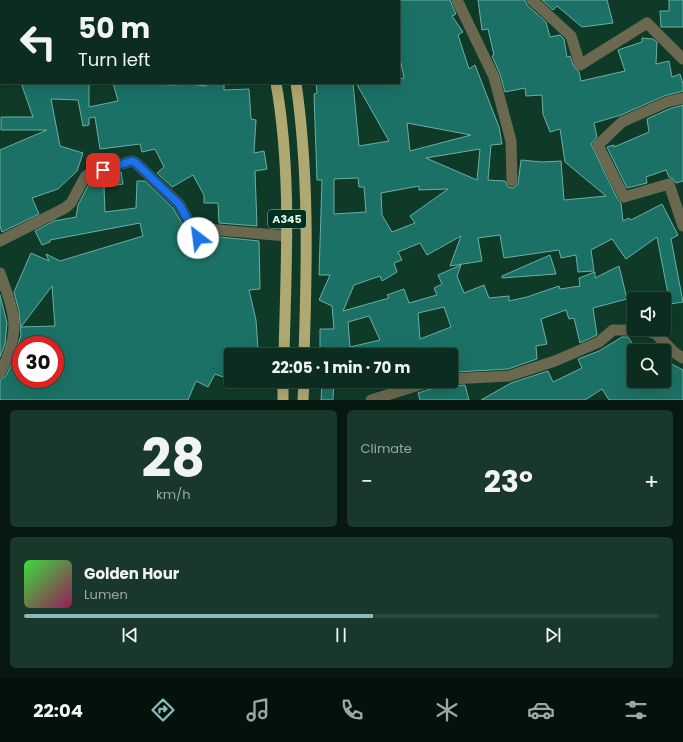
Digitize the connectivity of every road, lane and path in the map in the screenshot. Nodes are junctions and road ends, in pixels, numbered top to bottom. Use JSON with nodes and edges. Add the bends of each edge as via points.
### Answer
{"nodes":[{"id":1,"x":457,"y":0,"type":"edge"},
{"id":2,"x":532,"y":0,"type":"edge"},
{"id":3,"x":683,"y":59,"type":"edge"},
{"id":4,"x":276,"y":84,"type":"edge"},
{"id":5,"x":296,"y":84,"type":"edge"},
{"id":6,"x":683,"y":98,"type":"edge"},
{"id":7,"x":512,"y":181,"type":"dead end"},
{"id":8,"x":683,"y":226,"type":"edge"},
{"id":9,"x":287,"y":236,"type":"junction"},
{"id":10,"x":0,"y":241,"type":"edge"},
{"id":11,"x":0,"y":273,"type":"edge"},
{"id":12,"x":284,"y":348,"type":"edge"},
{"id":13,"x":304,"y":348,"type":"edge"},
{"id":14,"x":683,"y":358,"type":"edge"},
{"id":15,"x":0,"y":373,"type":"edge"},
{"id":16,"x":458,"y":379,"type":"edge"},
{"id":17,"x":283,"y":388,"type":"edge"},
{"id":18,"x":304,"y":388,"type":"edge"},
{"id":19,"x":410,"y":388,"type":"edge"},
{"id":20,"x":283,"y":400,"type":"edge"},
{"id":21,"x":303,"y":400,"type":"edge"},
{"id":22,"x":371,"y":400,"type":"edge"}],
"edges":[{"from":1,"to":7,"type":"street","via":[[494,77],[511,142]]},
{"from":2,"to":3,"type":"street","via":[[571,36],[580,65],[647,23]]},
{"from":4,"to":9,"type":"highway","number":"A345","via":[[285,152]]},
{"from":5,"to":13,"type":"highway","number":"A345","via":[[303,145],[305,199]]},
{"from":6,"to":8,"type":"street","via":[[667,102],[622,122],[598,145],[624,197],[669,184]]},
{"from":9,"to":10,"type":"street","via":[[207,229],[198,238],[179,204],[132,161],[89,174],[71,203],[65,208]]},
{"from":9,"to":12,"type":"highway","number":"A345"},
{"from":11,"to":15,"type":"street","via":[[15,320],[12,345]]},
{"from":14,"to":16,"type":"street","via":[[656,334],[645,330],[613,330],[599,342],[555,361],[509,376]]},
{"from":17,"to":20,"type":"highway"},
{"from":18,"to":21,"type":"highway"},
{"from":19,"to":22,"type":"street"}]}
